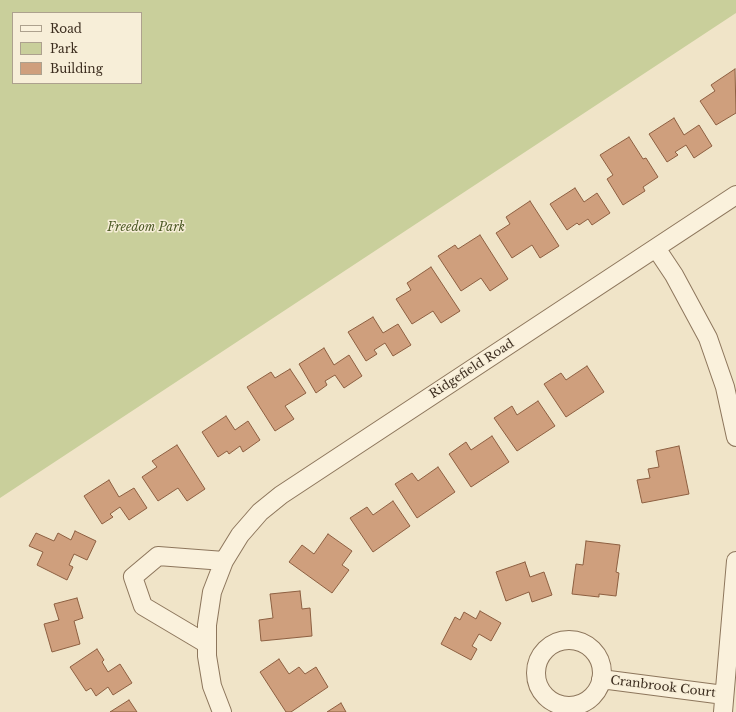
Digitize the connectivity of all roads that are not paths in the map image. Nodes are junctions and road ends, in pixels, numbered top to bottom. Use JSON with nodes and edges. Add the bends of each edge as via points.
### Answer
{"nodes":[{"id":1,"x":736,"y":195,"type":"edge"},
{"id":2,"x":656,"y":248,"type":"junction"},
{"id":3,"x":736,"y":437,"type":"edge"},
{"id":4,"x":224,"y":561,"type":"junction"},
{"id":5,"x":736,"y":561,"type":"edge"},
{"id":6,"x":207,"y":644,"type":"junction"},
{"id":7,"x":601,"y":679,"type":"dead end"},
{"id":8,"x":724,"y":703,"type":"edge"},
{"id":9,"x":222,"y":712,"type":"edge"}],
"edges":[{"from":1,"to":2,"type":"street","name":"Ridgefield Road"},
{"from":2,"to":3,"type":"street","via":[[674,275],[708,338],[725,386]]},
{"from":2,"to":4,"type":"street","name":"Ridgefield Road","via":[[281,495],[260,512],[240,535]]},
{"from":4,"to":6,"type":"street","name":"Ridgefield Road","via":[[212,592]]},
{"from":4,"to":6,"type":"street","via":[[158,556],[133,577],[143,606]]},
{"from":5,"to":8,"type":"street"},
{"from":6,"to":9,"type":"street","name":"Ridgefield Road","via":[[212,686]]},
{"from":7,"to":8,"type":"street","name":"Cranbrook Court"}]}
